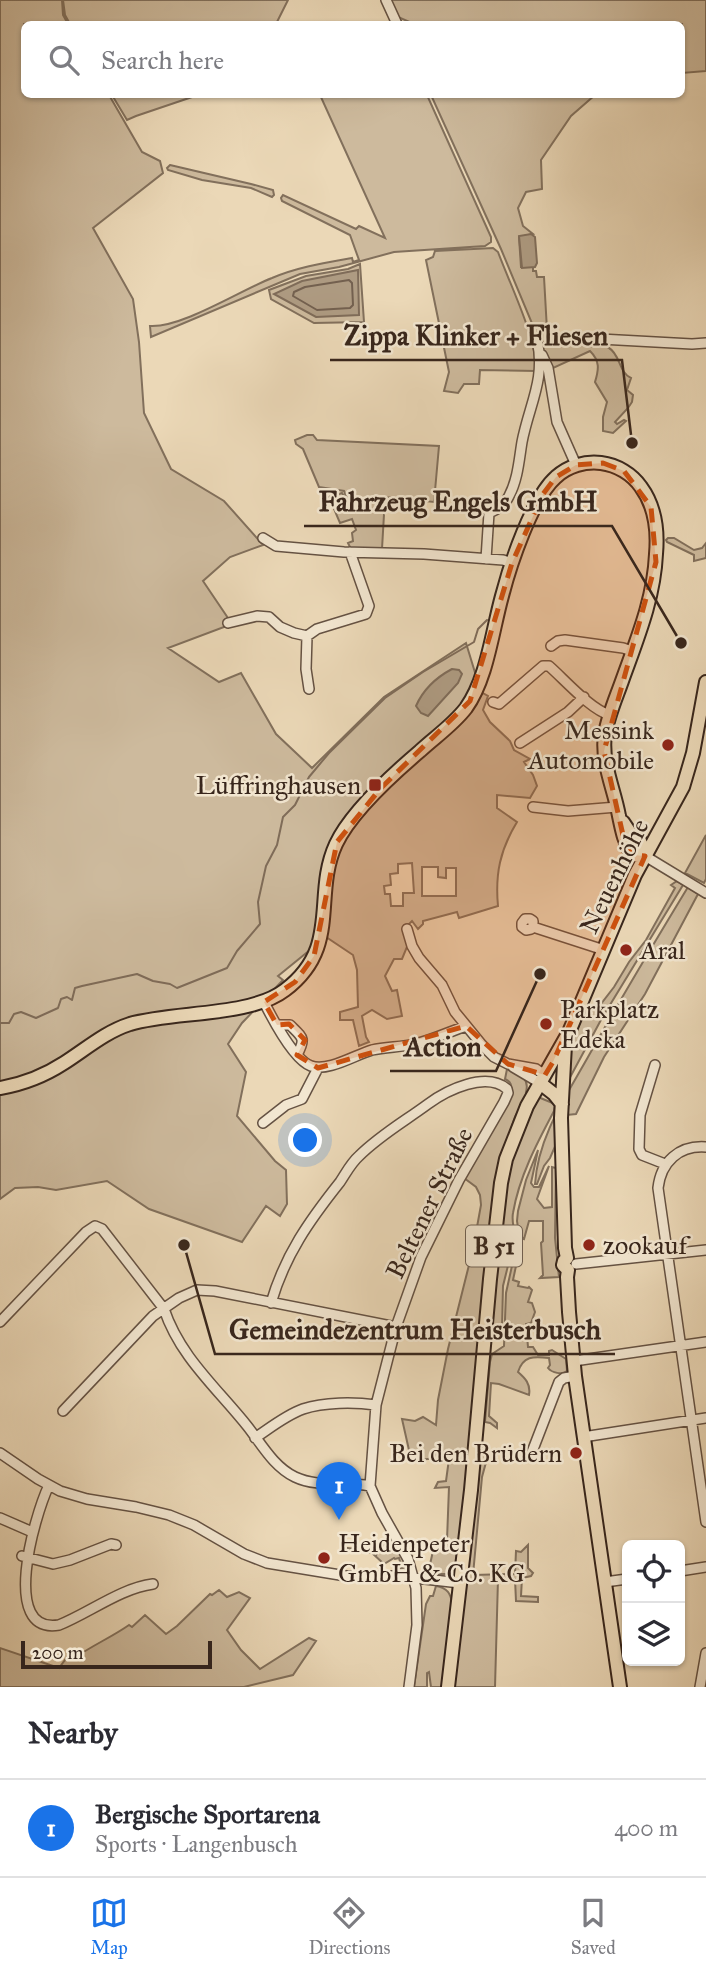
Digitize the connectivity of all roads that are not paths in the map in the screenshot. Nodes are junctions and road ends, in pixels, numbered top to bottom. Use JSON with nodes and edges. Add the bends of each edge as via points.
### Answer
{"nodes":[{"id":1,"x":386,"y":0,"type":"edge"},
{"id":2,"x":396,"y":21,"type":"edge"},
{"id":3,"x":582,"y":338,"type":"dead end"},
{"id":4,"x":537,"y":340,"type":"dead end"},
{"id":5,"x":706,"y":343,"type":"edge"},
{"id":6,"x":539,"y":350,"type":"junction"},
{"id":7,"x":538,"y":389,"type":"junction"},
{"id":8,"x":553,"y":393,"type":"junction"},
{"id":9,"x":576,"y":465,"type":"junction"},
{"id":10,"x":263,"y":538,"type":"dead end"},
{"id":11,"x":350,"y":552,"type":"junction"},
{"id":12,"x":486,"y":559,"type":"junction"},
{"id":13,"x":512,"y":563,"type":"junction"},
{"id":14,"x":228,"y":623,"type":"dead end"},
{"id":15,"x":307,"y":636,"type":"junction"},
{"id":16,"x":551,"y":646,"type":"dead end"},
{"id":17,"x":632,"y":651,"type":"junction"},
{"id":18,"x":706,"y":681,"type":"edge"},
{"id":19,"x":309,"y":689,"type":"dead end"},
{"id":20,"x":584,"y":697,"type":"junction"},
{"id":21,"x":493,"y":702,"type":"dead end"},
{"id":22,"x":610,"y":715,"type":"junction"},
{"id":23,"x":520,"y":743,"type":"dead end"},
{"id":24,"x":533,"y":807,"type":"dead end"},
{"id":25,"x":618,"y":813,"type":"junction"},
{"id":26,"x":645,"y":856,"type":"junction"},
{"id":27,"x":706,"y":893,"type":"edge"},
{"id":28,"x":533,"y":927,"type":"dead end"},
{"id":29,"x":407,"y":929,"type":"dead end"},
{"id":30,"x":604,"y":950,"type":"junction"},
{"id":31,"x":264,"y":1002,"type":"junction"},
{"id":32,"x":276,"y":1025,"type":"junction"},
{"id":33,"x":466,"y":1026,"type":"junction"},
{"id":34,"x":566,"y":1038,"type":"junction"},
{"id":35,"x":297,"y":1055,"type":"junction"},
{"id":36,"x":655,"y":1065,"type":"dead end"},
{"id":37,"x":318,"y":1068,"type":"junction"},
{"id":38,"x":542,"y":1079,"type":"junction"},
{"id":39,"x":0,"y":1088,"type":"edge"},
{"id":40,"x":562,"y":1099,"type":"junction"},
{"id":41,"x":263,"y":1123,"type":"dead end"},
{"id":42,"x":706,"y":1147,"type":"edge"},
{"id":43,"x":665,"y":1164,"type":"junction"},
{"id":44,"x":706,"y":1250,"type":"edge"},
{"id":45,"x":668,"y":1255,"type":"junction"},
{"id":46,"x":571,"y":1264,"type":"junction"},
{"id":47,"x":271,"y":1303,"type":"junction"},
{"id":48,"x":164,"y":1309,"type":"junction"},
{"id":49,"x":0,"y":1322,"type":"edge"},
{"id":50,"x":396,"y":1327,"type":"junction"},
{"id":51,"x":706,"y":1342,"type":"edge"},
{"id":52,"x":680,"y":1345,"type":"junction"},
{"id":53,"x":574,"y":1361,"type":"junction"},
{"id":54,"x":575,"y":1376,"type":"junction"},
{"id":55,"x":376,"y":1405,"type":"junction"},
{"id":56,"x":63,"y":1411,"type":"dead end"},
{"id":57,"x":706,"y":1418,"type":"edge"},
{"id":58,"x":691,"y":1420,"type":"junction"},
{"id":59,"x":583,"y":1437,"type":"junction"},
{"id":60,"x":255,"y":1438,"type":"junction"},
{"id":61,"x":532,"y":1452,"type":"dead end"},
{"id":62,"x":0,"y":1453,"type":"edge"},
{"id":63,"x":49,"y":1485,"type":"junction"},
{"id":64,"x":370,"y":1486,"type":"junction"},
{"id":65,"x":0,"y":1518,"type":"edge"},
{"id":66,"x":706,"y":1522,"type":"edge"},
{"id":67,"x":30,"y":1531,"type":"junction"},
{"id":68,"x":116,"y":1545,"type":"dead end"},
{"id":69,"x":22,"y":1556,"type":"junction"},
{"id":70,"x":706,"y":1567,"type":"edge"},
{"id":71,"x":685,"y":1570,"type":"edge"},
{"id":72,"x":413,"y":1577,"type":"junction"},
{"id":73,"x":622,"y":1579,"type":"edge"},
{"id":74,"x":605,"y":1582,"type":"junction"},
{"id":75,"x":460,"y":1583,"type":"junction"},
{"id":76,"x":153,"y":1584,"type":"dead end"},
{"id":77,"x":706,"y":1653,"type":"edge"},
{"id":78,"x":409,"y":1687,"type":"edge"},
{"id":79,"x":448,"y":1687,"type":"edge"},
{"id":80,"x":620,"y":1687,"type":"edge"},
{"id":81,"x":700,"y":1687,"type":"edge"}],
"edges":[{"from":1,"to":2,"type":"street"},
{"from":3,"to":5,"type":"street"},
{"from":4,"to":6,"type":"street"},
{"from":6,"to":7,"type":"street"},
{"from":6,"to":8,"type":"street"},
{"from":7,"to":8,"type":"street"},
{"from":7,"to":12,"type":"street","via":[[509,496],[489,513]]},
{"from":8,"to":9,"type":"street","via":[[557,422]]},
{"from":9,"to":13,"type":"main road","via":[[547,487]]},
{"from":9,"to":17,"type":"main road","via":[[603,463],[624,471],[644,491],[654,515],[654,575]]},
{"from":10,"to":11,"type":"street","via":[[276,546]]},
{"from":11,"to":12,"type":"street"},
{"from":11,"to":15,"type":"street","via":[[369,606],[366,614]]},
{"from":12,"to":13,"type":"street"},
{"from":13,"to":31,"type":"main road","via":[[473,697],[454,722],[400,769],[344,830],[330,859],[323,928],[314,956],[295,982]]},
{"from":14,"to":15,"type":"street","via":[[269,617],[294,634]]},
{"from":15,"to":19,"type":"street"},
{"from":16,"to":17,"type":"street","via":[[565,640]]},
{"from":17,"to":22,"type":"main road"},
{"from":18,"to":26,"type":"main road","name":"Neuenhöhe","number":"B 51","via":[[683,788]]},
{"from":20,"to":21,"type":"street","via":[[549,666],[543,666],[499,704]]},
{"from":20,"to":22,"type":"street"},
{"from":20,"to":23,"type":"street"},
{"from":22,"to":25,"type":"main road","via":[[605,759]]},
{"from":24,"to":25,"type":"street"},
{"from":25,"to":26,"type":"main road","via":[[629,851]]},
{"from":26,"to":27,"type":"street"},
{"from":26,"to":30,"type":"main road","name":"Neuenhöhe","number":"B 51"},
{"from":28,"to":30,"type":"street"},
{"from":29,"to":33,"type":"street","via":[[419,958],[442,985]]},
{"from":30,"to":34,"type":"main road","name":"Neuenhöhe","number":"B 51"},
{"from":31,"to":32,"type":"street"},
{"from":31,"to":39,"type":"main road","via":[[126,1026],[40,1077]]},
{"from":32,"to":35,"type":"street"},
{"from":32,"to":35,"type":"street","via":[[290,1025],[303,1038]]},
{"from":33,"to":37,"type":"street"},
{"from":33,"to":38,"type":"street","via":[[494,1056],[536,1069]]},
{"from":34,"to":38,"type":"main road","name":"Neuenhöhe","number":"B 51"},
{"from":34,"to":40,"type":"main road"},
{"from":35,"to":37,"type":"street"},
{"from":36,"to":43,"type":"street","via":[[640,1115],[639,1149],[642,1155]]},
{"from":37,"to":41,"type":"street","via":[[302,1099]]},
{"from":38,"to":40,"type":"main road","via":[[558,1086]]},
{"from":38,"to":75,"type":"main road","number":"B 51","via":[[521,1118],[501,1183]]},
{"from":40,"to":46,"type":"main road","via":[[563,1218]]},
{"from":42,"to":43,"type":"street","via":[[685,1149]]},
{"from":43,"to":45,"type":"street","via":[[658,1188]]},
{"from":44,"to":45,"type":"street"},
{"from":45,"to":46,"type":"street"},
{"from":45,"to":52,"type":"street"},
{"from":46,"to":53,"type":"main road","via":[[567,1277]]},
{"from":47,"to":48,"type":"street","via":[[197,1290]]},
{"from":47,"to":50,"type":"street"},
{"from":47,"to":50,"type":"street","name":"Beltener Straße","via":[[296,1242],[358,1157],[448,1090],[478,1082],[496,1083],[508,1093],[429,1240]]},
{"from":48,"to":49,"type":"street","via":[[102,1228],[95,1226]]},
{"from":48,"to":56,"type":"street"},
{"from":48,"to":60,"type":"street","via":[[194,1365]]},
{"from":50,"to":55,"type":"street","name":"Beltener Straße"},
{"from":51,"to":52,"type":"street"},
{"from":52,"to":53,"type":"street"},
{"from":52,"to":58,"type":"street"},
{"from":53,"to":54,"type":"main road"},
{"from":54,"to":59,"type":"main road"},
{"from":54,"to":61,"type":"street","via":[[559,1382]]},
{"from":55,"to":60,"type":"street","via":[[309,1408]]},
{"from":55,"to":64,"type":"street","name":"Beltener Straße"},
{"from":57,"to":58,"type":"street"},
{"from":58,"to":59,"type":"street"},
{"from":58,"to":66,"type":"street"},
{"from":59,"to":74,"type":"main road"},
{"from":60,"to":64,"type":"street","via":[[281,1467],[300,1479]]},
{"from":62,"to":63,"type":"street"},
{"from":63,"to":67,"type":"street"},
{"from":63,"to":72,"type":"street","via":[[78,1497],[169,1515],[267,1563],[354,1576]]},
{"from":64,"to":72,"type":"street","name":"Beltener Straße"},
{"from":65,"to":67,"type":"street"},
{"from":67,"to":69,"type":"street"},
{"from":68,"to":69,"type":"street","via":[[53,1564]]},
{"from":69,"to":76,"type":"street","via":[[18,1603],[40,1625],[59,1625]]},
{"from":70,"to":71,"type":"street"},
{"from":72,"to":75,"type":"street"},
{"from":72,"to":78,"type":"street","name":"Beltener Straße","via":[[417,1625]]},
{"from":73,"to":74,"type":"street"},
{"from":74,"to":80,"type":"main road"},
{"from":75,"to":79,"type":"main road","number":"B 51"},
{"from":77,"to":81,"type":"street"}]}
